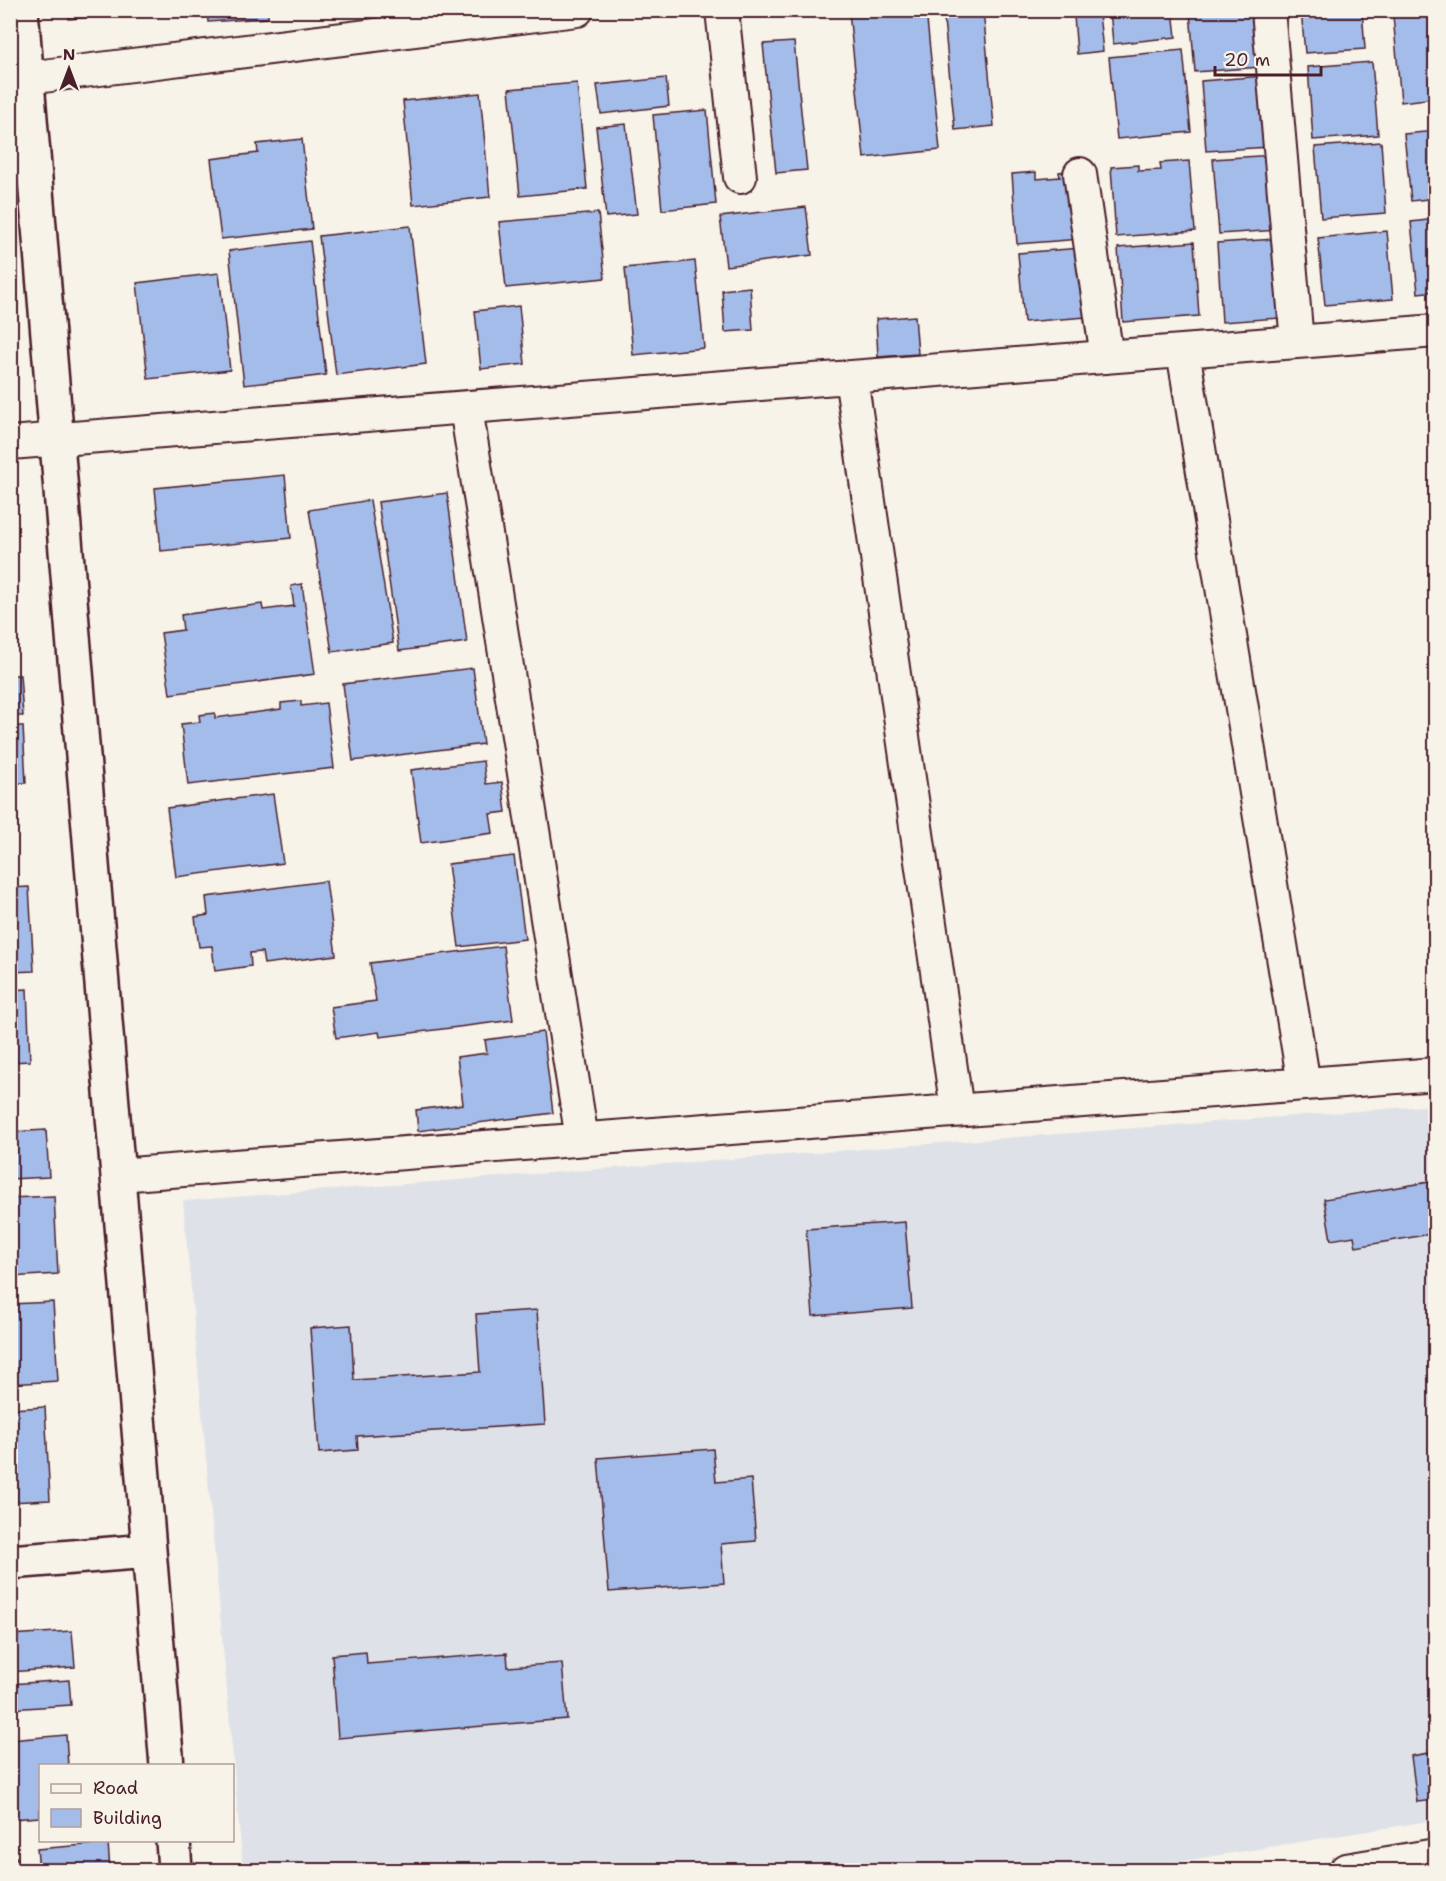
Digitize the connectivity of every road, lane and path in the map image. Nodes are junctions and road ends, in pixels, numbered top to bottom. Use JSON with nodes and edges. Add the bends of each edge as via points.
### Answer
{"nodes":[{"id":1,"x":21,"y":10,"type":"edge"},
{"id":2,"x":577,"y":10,"type":"edge"},
{"id":3,"x":722,"y":10,"type":"edge"},
{"id":4,"x":1268,"y":10,"type":"edge"},
{"id":5,"x":27,"y":78,"type":"junction"},
{"id":6,"x":1080,"y":174,"type":"dead end"},
{"id":7,"x":740,"y":177,"type":"dead end"},
{"id":8,"x":1436,"y":331,"type":"edge"},
{"id":9,"x":1297,"y":342,"type":"junction"},
{"id":10,"x":1183,"y":351,"type":"junction"},
{"id":11,"x":1107,"y":357,"type":"junction"},
{"id":12,"x":851,"y":377,"type":"junction"},
{"id":13,"x":466,"y":408,"type":"junction"},
{"id":14,"x":57,"y":440,"type":"junction"},
{"id":15,"x":10,"y":443,"type":"edge"},
{"id":16,"x":1436,"y":1074,"type":"edge"},
{"id":17,"x":1304,"y":1084,"type":"junction"},
{"id":18,"x":957,"y":1110,"type":"junction"},
{"id":19,"x":582,"y":1139,"type":"junction"},
{"id":20,"x":118,"y":1175,"type":"junction"},
{"id":21,"x":149,"y":1551,"type":"junction"},
{"id":22,"x":10,"y":1562,"type":"edge"},
{"id":23,"x":167,"y":1764,"type":"edge"},
{"id":24,"x":173,"y":1842,"type":"edge"},
{"id":25,"x":1436,"y":1856,"type":"edge"},
{"id":26,"x":1388,"y":1867,"type":"edge"},
{"id":27,"x":175,"y":1870,"type":"edge"},
{"id":28,"x":1346,"y":1870,"type":"edge"}],
"edges":[{"from":1,"to":5,"type":"street"},
{"from":2,"to":5,"type":"street"},
{"from":3,"to":7,"type":"street"},
{"from":4,"to":9,"type":"street"},
{"from":5,"to":14,"type":"street"},
{"from":6,"to":11,"type":"street"},
{"from":8,"to":9,"type":"street"},
{"from":9,"to":10,"type":"street"},
{"from":10,"to":11,"type":"street"},
{"from":10,"to":17,"type":"street"},
{"from":11,"to":12,"type":"street"},
{"from":12,"to":13,"type":"street"},
{"from":12,"to":18,"type":"street"},
{"from":13,"to":14,"type":"street"},
{"from":13,"to":19,"type":"street"},
{"from":14,"to":15,"type":"street"},
{"from":14,"to":20,"type":"street"},
{"from":16,"to":17,"type":"street"},
{"from":17,"to":18,"type":"street"},
{"from":18,"to":19,"type":"street"},
{"from":19,"to":20,"type":"street"},
{"from":20,"to":21,"type":"street"},
{"from":21,"to":22,"type":"street"},
{"from":21,"to":23,"type":"street"},
{"from":24,"to":27,"type":"street"},
{"from":25,"to":26,"type":"street"},
{"from":26,"to":28,"type":"street"}]}
